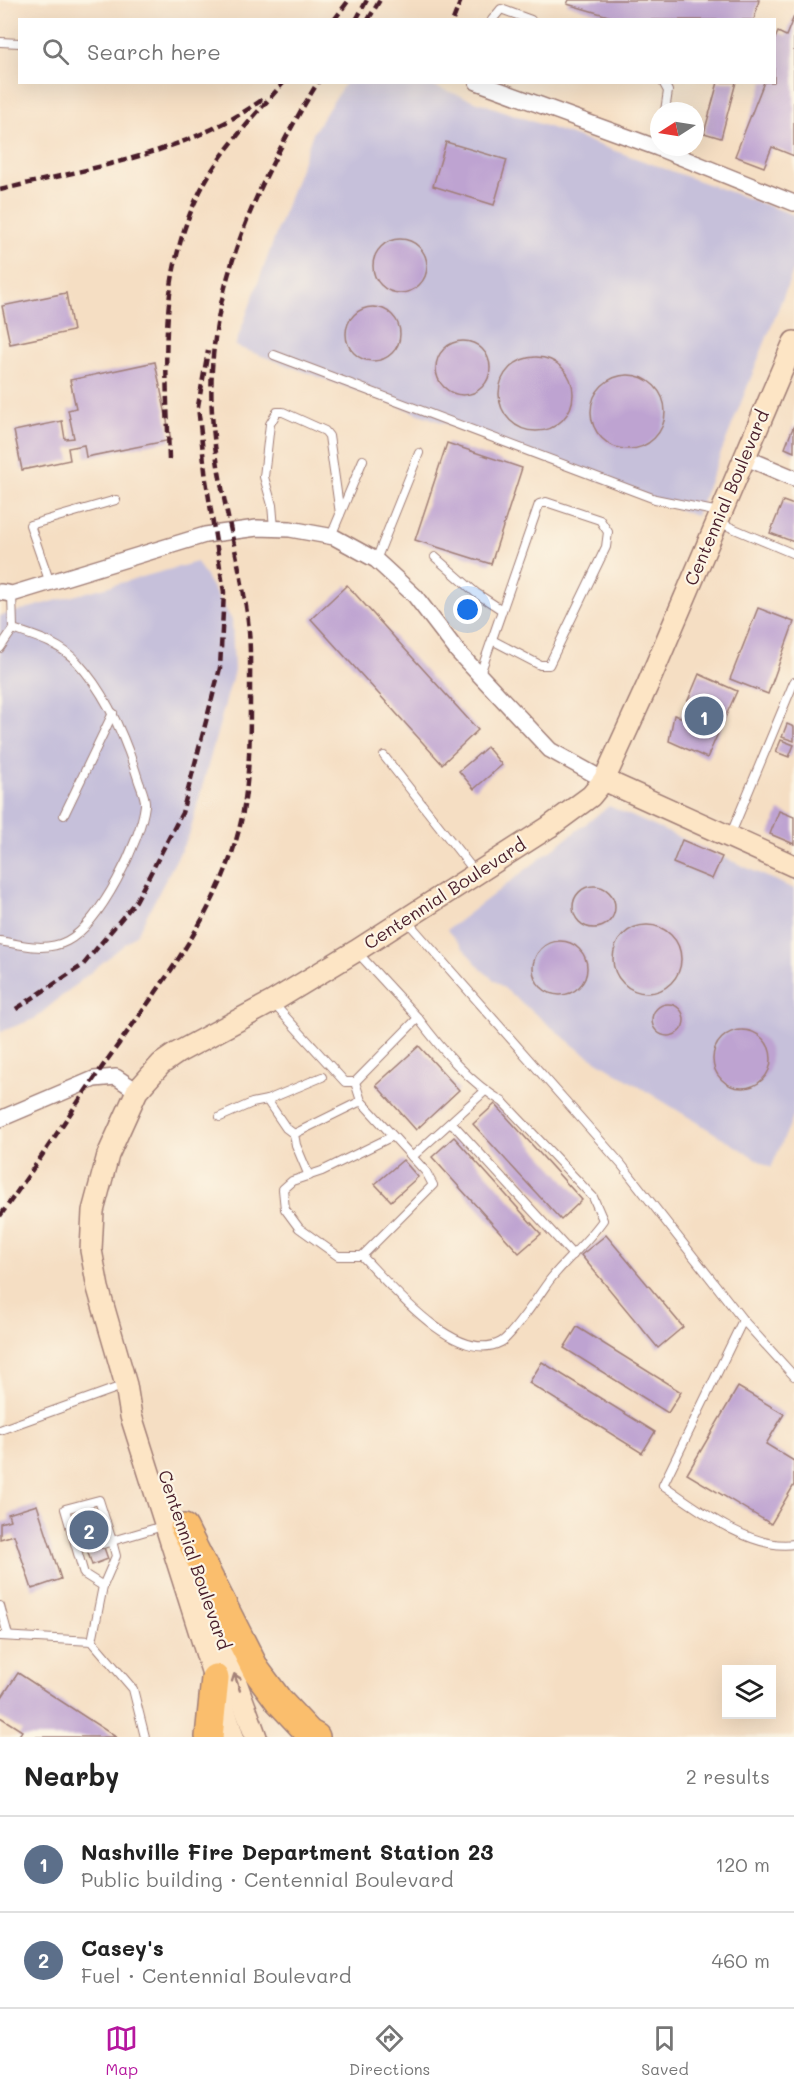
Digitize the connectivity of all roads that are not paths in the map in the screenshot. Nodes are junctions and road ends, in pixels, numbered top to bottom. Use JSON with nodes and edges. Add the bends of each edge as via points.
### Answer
{"nodes":[{"id":1,"x":494,"y":18,"type":"edge"},
{"id":2,"x":526,"y":18,"type":"edge"},
{"id":3,"x":0,"y":42,"type":"edge"},
{"id":4,"x":18,"y":43,"type":"edge"},
{"id":5,"x":483,"y":84,"type":"edge"},
{"id":6,"x":664,"y":84,"type":"edge"},
{"id":7,"x":666,"y":102,"type":"edge"},
{"id":8,"x":650,"y":143,"type":"edge"},
{"id":9,"x":683,"y":156,"type":"edge"},
{"id":10,"x":794,"y":203,"type":"edge"},
{"id":11,"x":794,"y":342,"type":"edge"},
{"id":12,"x":274,"y":355,"type":"dead end"},
{"id":13,"x":419,"y":453,"type":"dead end"},
{"id":14,"x":744,"y":457,"type":"junction"},
{"id":15,"x":363,"y":460,"type":"dead end"},
{"id":16,"x":794,"y":478,"type":"edge"},
{"id":17,"x":116,"y":500,"type":"dead end"},
{"id":18,"x":340,"y":514,"type":"junction"},
{"id":19,"x":719,"y":517,"type":"junction"},
{"id":20,"x":274,"y":528,"type":"junction"},
{"id":21,"x":331,"y":536,"type":"junction"},
{"id":22,"x":794,"y":554,"type":"edge"},
{"id":23,"x":435,"y":557,"type":"dead end"},
{"id":24,"x":376,"y":560,"type":"junction"},
{"id":25,"x":50,"y":583,"type":"junction"},
{"id":26,"x":6,"y":593,"type":"edge"},
{"id":27,"x":502,"y":610,"type":"junction"},
{"id":28,"x":13,"y":630,"type":"junction"},
{"id":29,"x":492,"y":640,"type":"junction"},
{"id":30,"x":0,"y":648,"type":"edge"},
{"id":31,"x":480,"y":674,"type":"junction"},
{"id":32,"x":794,"y":682,"type":"edge"},
{"id":33,"x":113,"y":713,"type":"junction"},
{"id":34,"x":384,"y":756,"type":"dead end"},
{"id":35,"x":604,"y":780,"type":"junction"},
{"id":36,"x":64,"y":815,"type":"dead end"},
{"id":37,"x":730,"y":837,"type":"junction"},
{"id":38,"x":794,"y":866,"type":"edge"},
{"id":39,"x":477,"y":874,"type":"junction"},
{"id":40,"x":406,"y":920,"type":"junction"},
{"id":41,"x":0,"y":941,"type":"edge"},
{"id":42,"x":356,"y":951,"type":"junction"},
{"id":43,"x":272,"y":1002,"type":"junction"},
{"id":44,"x":418,"y":1018,"type":"junction"},
{"id":45,"x":322,"y":1077,"type":"dead end"},
{"id":46,"x":355,"y":1082,"type":"junction"},
{"id":47,"x":137,"y":1091,"type":"junction"},
{"id":48,"x":485,"y":1091,"type":"junction"},
{"id":49,"x":267,"y":1100,"type":"junction"},
{"id":50,"x":361,"y":1101,"type":"junction"},
{"id":51,"x":220,"y":1117,"type":"dead end"},
{"id":52,"x":0,"y":1119,"type":"edge"},
{"id":53,"x":452,"y":1122,"type":"junction"},
{"id":54,"x":294,"y":1134,"type":"junction"},
{"id":55,"x":393,"y":1136,"type":"junction"},
{"id":56,"x":412,"y":1157,"type":"junction"},
{"id":57,"x":309,"y":1176,"type":"junction"},
{"id":58,"x":573,"y":1255,"type":"junction"},
{"id":59,"x":362,"y":1256,"type":"junction"},
{"id":60,"x":743,"y":1320,"type":"junction"},
{"id":61,"x":794,"y":1376,"type":"edge"},
{"id":62,"x":126,"y":1385,"type":"junction"},
{"id":63,"x":0,"y":1430,"type":"edge"},
{"id":64,"x":106,"y":1522,"type":"junction"},
{"id":65,"x":96,"y":1525,"type":"dead end"},
{"id":66,"x":174,"y":1526,"type":"junction"},
{"id":67,"x":81,"y":1529,"type":"dead end"},
{"id":68,"x":72,"y":1532,"type":"junction"},
{"id":69,"x":112,"y":1541,"type":"junction"},
{"id":70,"x":103,"y":1544,"type":"dead end"},
{"id":71,"x":794,"y":1544,"type":"edge"},
{"id":72,"x":87,"y":1549,"type":"dead end"},
{"id":73,"x":78,"y":1552,"type":"junction"},
{"id":74,"x":103,"y":1586,"type":"junction"},
{"id":75,"x":0,"y":1606,"type":"edge"},
{"id":76,"x":4,"y":1635,"type":"edge"},
{"id":77,"x":92,"y":1641,"type":"junction"},
{"id":78,"x":215,"y":1678,"type":"junction"},
{"id":79,"x":145,"y":1737,"type":"edge"},
{"id":80,"x":209,"y":1737,"type":"edge"},
{"id":81,"x":233,"y":1737,"type":"edge"},
{"id":82,"x":256,"y":1737,"type":"edge"},
{"id":83,"x":316,"y":1737,"type":"edge"}],
"edges":[{"from":1,"to":2,"type":"lane","via":[[501,9]]},
{"from":3,"to":4,"type":"lane"},
{"from":5,"to":8,"type":"street"},
{"from":6,"to":7,"type":"lane"},
{"from":9,"to":10,"type":"street"},
{"from":11,"to":14,"type":"main road","name":"Centennial Boulevard"},
{"from":12,"to":19,"type":"lane","via":[[655,499]]},
{"from":13,"to":24,"type":"lane"},
{"from":14,"to":16,"type":"street"},
{"from":14,"to":19,"type":"main road","name":"Centennial Boulevard"},
{"from":15,"to":18,"type":"lane"},
{"from":17,"to":25,"type":"lane","via":[[30,525]]},
{"from":18,"to":20,"type":"lane","via":[[329,436],[277,412],[270,424],[264,477]]},
{"from":18,"to":21,"type":"lane"},
{"from":19,"to":22,"type":"lane"},
{"from":19,"to":35,"type":"main road","name":"Centennial Boulevard"},
{"from":20,"to":21,"type":"street"},
{"from":20,"to":25,"type":"street","via":[[205,535]]},
{"from":21,"to":24,"type":"street"},
{"from":23,"to":27,"type":"lane"},
{"from":24,"to":31,"type":"street","via":[[415,596]]},
{"from":25,"to":26,"type":"street"},
{"from":26,"to":28,"type":"lane"},
{"from":27,"to":29,"type":"lane"},
{"from":27,"to":29,"type":"lane","via":[[540,502],[603,523],[609,538],[606,547],[549,665],[540,665]]},
{"from":28,"to":30,"type":"lane"},
{"from":28,"to":33,"type":"lane","via":[[49,641],[77,661]]},
{"from":29,"to":31,"type":"lane"},
{"from":31,"to":35,"type":"street","via":[[550,750]]},
{"from":32,"to":37,"type":"lane"},
{"from":33,"to":36,"type":"lane"},
{"from":33,"to":41,"type":"lane","via":[[127,743],[145,803],[135,846],[94,917],[67,941],[36,948]]},
{"from":34,"to":39,"type":"lane"},
{"from":35,"to":37,"type":"main road"},
{"from":35,"to":39,"type":"main road","name":"Centennial Boulevard","via":[[591,796]]},
{"from":37,"to":38,"type":"main road"},
{"from":39,"to":40,"type":"main road","name":"Centennial Boulevard"},
{"from":40,"to":42,"type":"main road","name":"Centennial Boulevard"},
{"from":40,"to":60,"type":"lane","via":[[621,1164]]},
{"from":42,"to":43,"type":"main road","name":"Centennial Boulevard"},
{"from":42,"to":44,"type":"lane"},
{"from":43,"to":46,"type":"lane","via":[[345,1082]]},
{"from":43,"to":47,"type":"main road","name":"Centennial Boulevard","via":[[177,1053]]},
{"from":44,"to":46,"type":"lane"},
{"from":44,"to":48,"type":"lane","via":[[438,1045]]},
{"from":45,"to":49,"type":"lane"},
{"from":46,"to":50,"type":"lane"},
{"from":47,"to":52,"type":"street","via":[[116,1077],[94,1079]]},
{"from":47,"to":62,"type":"main road","name":"Centennial Boulevard","via":[[108,1155],[93,1211],[91,1250]]},
{"from":48,"to":53,"type":"lane"},
{"from":48,"to":58,"type":"lane","via":[[503,1102],[593,1197],[603,1220]]},
{"from":49,"to":51,"type":"lane"},
{"from":49,"to":54,"type":"lane"},
{"from":50,"to":54,"type":"lane"},
{"from":50,"to":55,"type":"lane"},
{"from":53,"to":56,"type":"lane"},
{"from":53,"to":58,"type":"lane"},
{"from":54,"to":57,"type":"lane"},
{"from":55,"to":56,"type":"lane"},
{"from":55,"to":57,"type":"lane"},
{"from":56,"to":59,"type":"lane","via":[[433,1185]]},
{"from":57,"to":59,"type":"lane","via":[[292,1181],[283,1189],[285,1209],[299,1228],[338,1256]]},
{"from":58,"to":59,"type":"lane","via":[[503,1341],[486,1348],[462,1342],[418,1315]]},
{"from":60,"to":61,"type":"lane"},
{"from":60,"to":71,"type":"lane","via":[[663,1485],[719,1525],[780,1546]]},
{"from":62,"to":63,"type":"lane"},
{"from":62,"to":66,"type":"main road","name":"Centennial Boulevard","via":[[147,1424]]},
{"from":64,"to":65,"type":"lane"},
{"from":64,"to":68,"type":"lane","via":[[99,1500],[65,1509]]},
{"from":64,"to":69,"type":"lane"},
{"from":66,"to":69,"type":"lane"},
{"from":66,"to":78,"type":"main road","name":"Centennial Boulevard"},
{"from":82,"to":66,"type":"main road","name":"Centennial Boulevard","one_way":true,"via":[[233,1668]]},
{"from":66,"to":83,"type":"highway","via":[[256,1670],[279,1701]]},
{"from":67,"to":68,"type":"lane"},
{"from":68,"to":73,"type":"lane"},
{"from":69,"to":70,"type":"lane"},
{"from":69,"to":74,"type":"lane","via":[[116,1556]]},
{"from":72,"to":73,"type":"lane"},
{"from":73,"to":74,"type":"lane","via":[[84,1574]]},
{"from":74,"to":77,"type":"lane"},
{"from":75,"to":76,"type":"lane"},
{"from":76,"to":77,"type":"lane"},
{"from":77,"to":79,"type":"lane","via":[[134,1689]]},
{"from":78,"to":80,"type":"highway"},
{"from":78,"to":81,"type":"main road","name":"Centennial Boulevard"}]}
